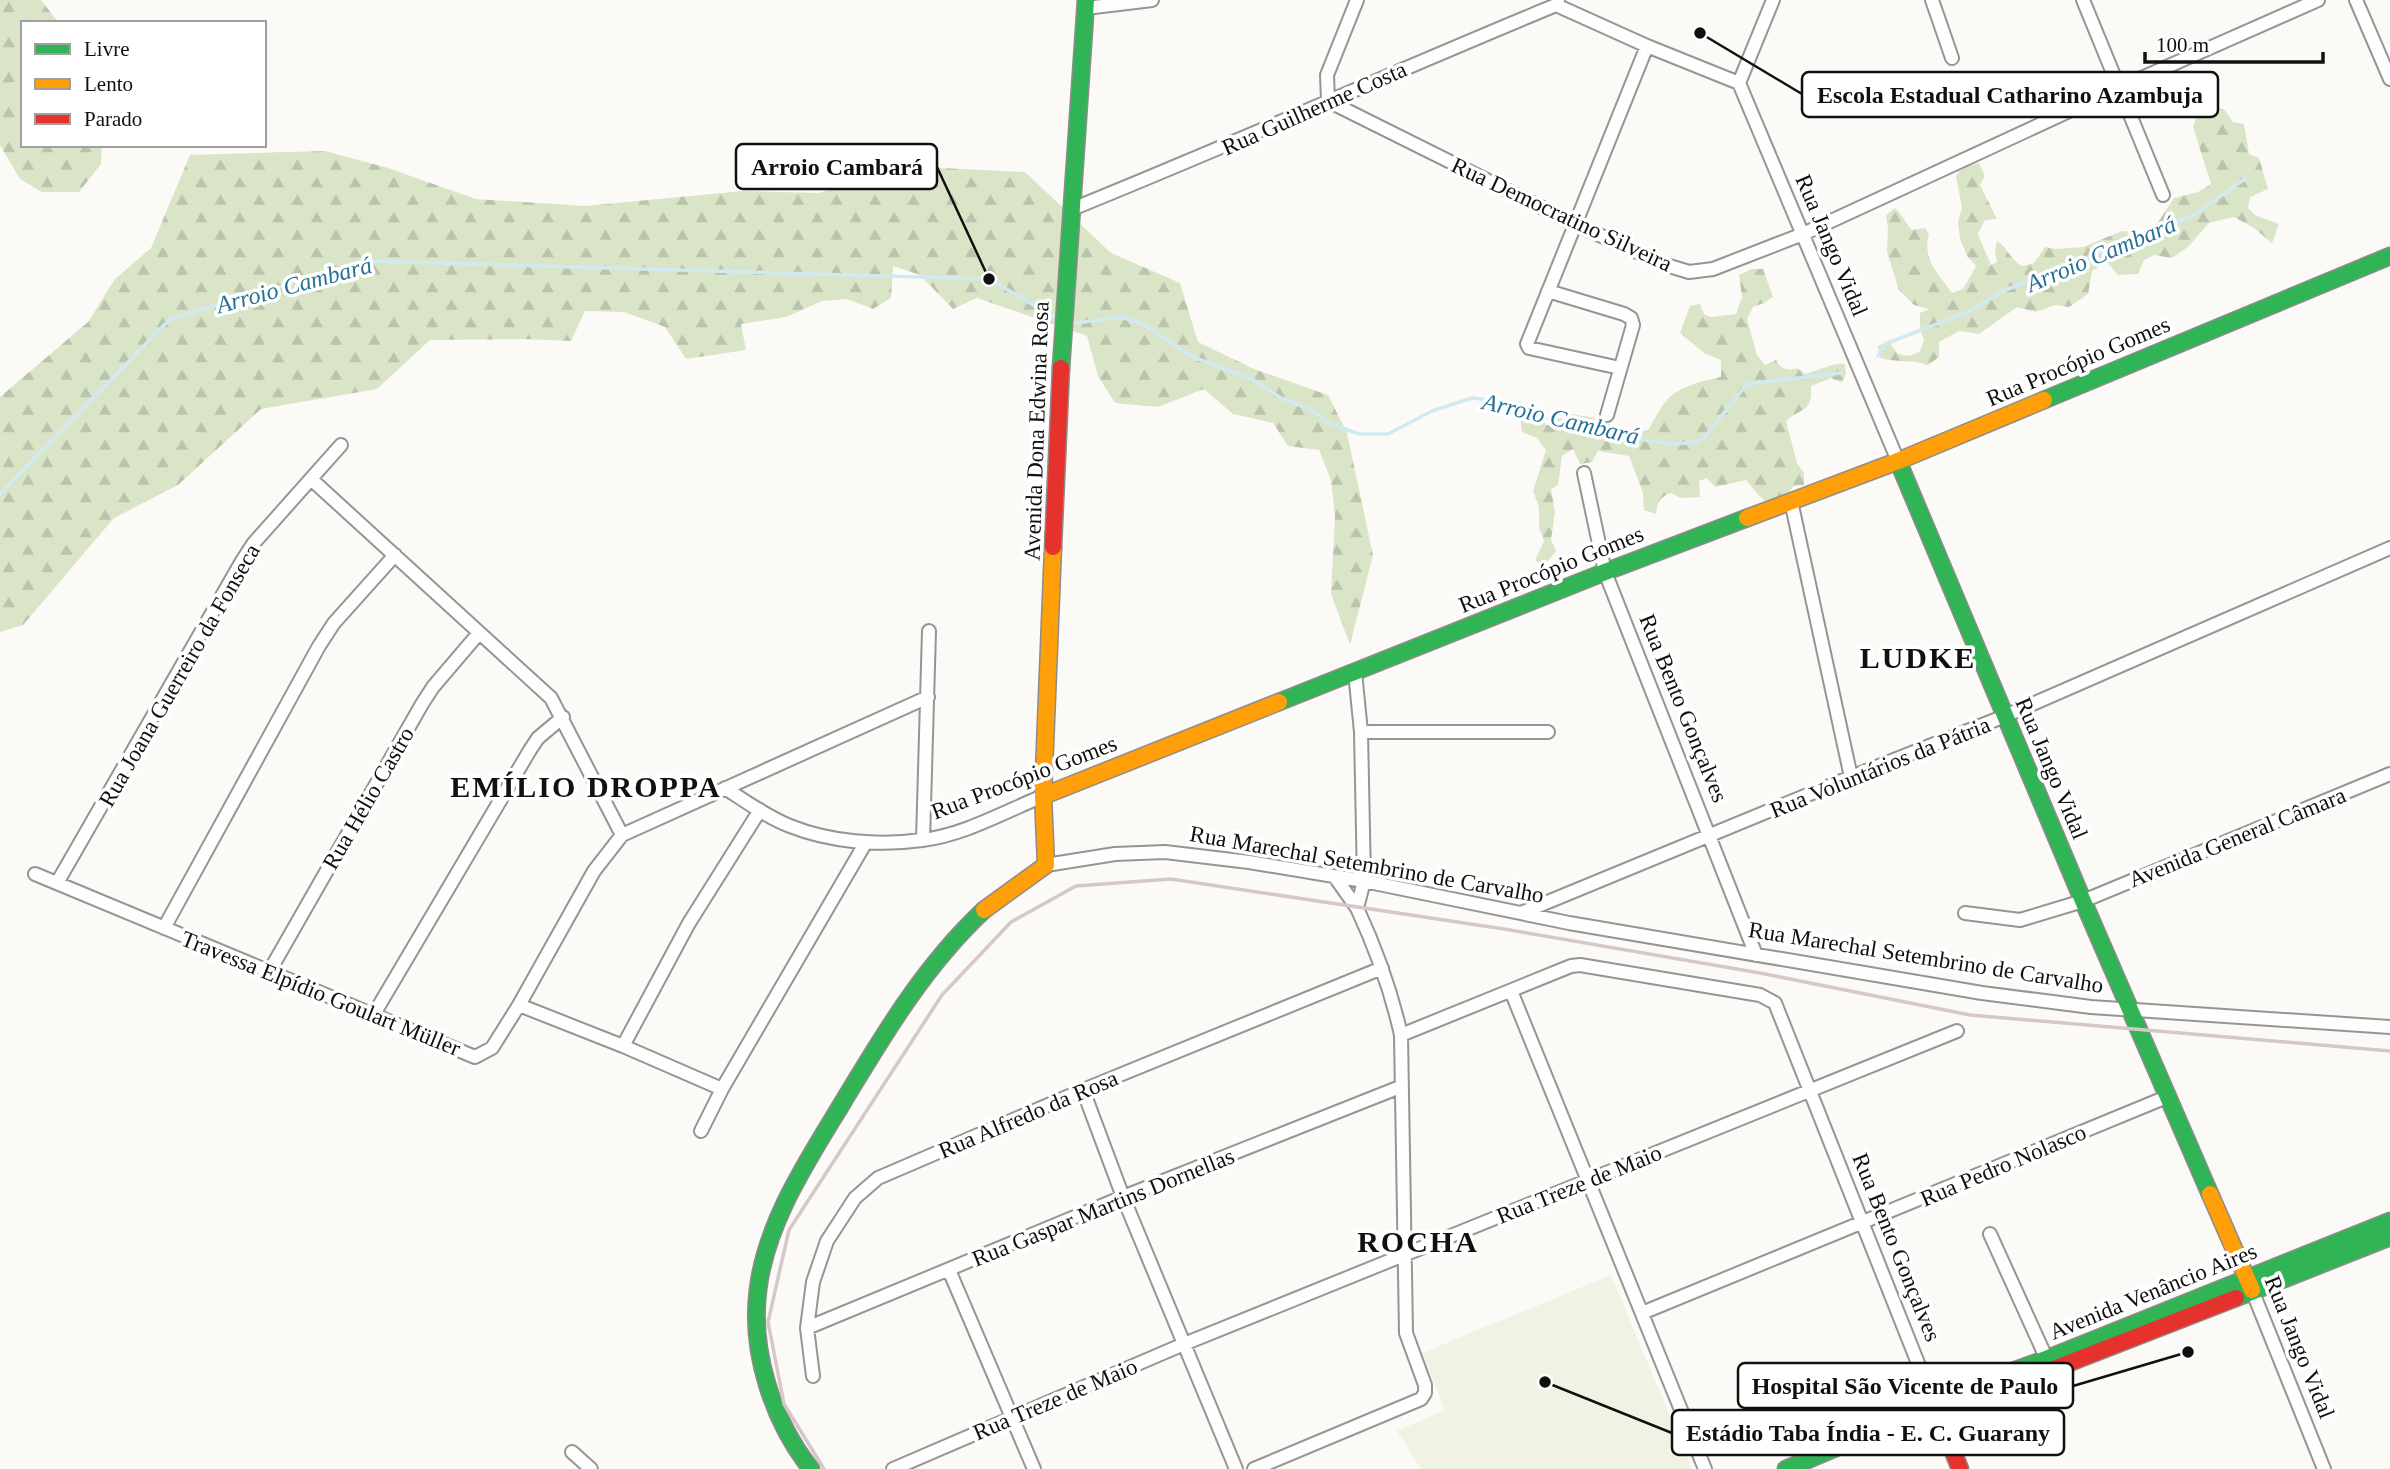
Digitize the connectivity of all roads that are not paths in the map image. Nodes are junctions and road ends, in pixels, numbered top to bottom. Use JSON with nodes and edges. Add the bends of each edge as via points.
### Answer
{"nodes":[{"id":1,"x":1152,"y":0,"type":"edge"},
{"id":2,"x":1357,"y":0,"type":"edge"},
{"id":3,"x":1773,"y":0,"type":"edge"},
{"id":4,"x":1932,"y":0,"type":"edge"},
{"id":5,"x":2083,"y":0,"type":"edge"},
{"id":6,"x":2318,"y":0,"type":"edge"},
{"id":7,"x":2356,"y":0,"type":"edge"},
{"id":8,"x":1557,"y":2,"type":"edge"},
{"id":9,"x":1086,"y":4,"type":"edge"},
{"id":10,"x":1647,"y":46,"type":"junction"},
{"id":11,"x":1952,"y":58,"type":"dead end"},
{"id":12,"x":2390,"y":79,"type":"edge"},
{"id":13,"x":1739,"y":83,"type":"junction"},
{"id":14,"x":2119,"y":88,"type":"junction"},
{"id":15,"x":1328,"y":101,"type":"junction"},
{"id":16,"x":2163,"y":195,"type":"dead end"},
{"id":17,"x":1072,"y":209,"type":"junction"},
{"id":18,"x":1577,"y":225,"type":"junction"},
{"id":19,"x":1802,"y":234,"type":"junction"},
{"id":20,"x":2390,"y":256,"type":"edge"},
{"id":21,"x":1548,"y":291,"type":"junction"},
{"id":22,"x":1620,"y":368,"type":"junction"},
{"id":23,"x":1607,"y":415,"type":"dead end"},
{"id":24,"x":341,"y":445,"type":"dead end"},
{"id":25,"x":1898,"y":461,"type":"junction"},
{"id":26,"x":1584,"y":473,"type":"dead end"},
{"id":27,"x":311,"y":479,"type":"junction"},
{"id":28,"x":1791,"y":501,"type":"junction"},
{"id":29,"x":2390,"y":548,"type":"edge"},
{"id":30,"x":395,"y":555,"type":"junction"},
{"id":31,"x":1605,"y":572,"type":"junction"},
{"id":32,"x":929,"y":631,"type":"dead end"},
{"id":33,"x":479,"y":633,"type":"junction"},
{"id":34,"x":1355,"y":672,"type":"junction"},
{"id":35,"x":928,"y":697,"type":"junction"},
{"id":36,"x":2006,"y":716,"type":"junction"},
{"id":37,"x":563,"y":717,"type":"junction"},
{"id":38,"x":1361,"y":732,"type":"junction"},
{"id":39,"x":1548,"y":732,"type":"dead end"},
{"id":40,"x":2390,"y":774,"type":"edge"},
{"id":41,"x":1851,"y":777,"type":"junction"},
{"id":42,"x":725,"y":788,"type":"junction"},
{"id":43,"x":1043,"y":796,"type":"junction"},
{"id":44,"x":760,"y":810,"type":"junction"},
{"id":45,"x":622,"y":835,"type":"junction"},
{"id":46,"x":1710,"y":836,"type":"junction"},
{"id":47,"x":923,"y":840,"type":"junction"},
{"id":48,"x":866,"y":842,"type":"junction"},
{"id":49,"x":1046,"y":865,"type":"junction"},
{"id":50,"x":35,"y":874,"type":"dead end"},
{"id":51,"x":1335,"y":877,"type":"junction"},
{"id":52,"x":1364,"y":881,"type":"junction"},
{"id":53,"x":57,"y":883,"type":"junction"},
{"id":54,"x":2083,"y":901,"type":"junction"},
{"id":55,"x":1357,"y":908,"type":"junction"},
{"id":56,"x":1521,"y":913,"type":"junction"},
{"id":57,"x":1965,"y":913,"type":"dead end"},
{"id":58,"x":164,"y":928,"type":"junction"},
{"id":59,"x":1756,"y":955,"type":"junction"},
{"id":60,"x":1382,"y":968,"type":"junction"},
{"id":61,"x":269,"y":972,"type":"junction"},
{"id":62,"x":1511,"y":990,"type":"junction"},
{"id":63,"x":519,"y":1005,"type":"junction"},
{"id":64,"x":2130,"y":1009,"type":"junction"},
{"id":65,"x":373,"y":1014,"type":"junction"},
{"id":66,"x":2390,"y":1027,"type":"edge"},
{"id":67,"x":1957,"y":1031,"type":"dead end"},
{"id":68,"x":1401,"y":1035,"type":"junction"},
{"id":69,"x":623,"y":1046,"type":"junction"},
{"id":70,"x":1400,"y":1087,"type":"junction"},
{"id":71,"x":722,"y":1089,"type":"junction"},
{"id":72,"x":1083,"y":1090,"type":"junction"},
{"id":73,"x":1810,"y":1090,"type":"junction"},
{"id":74,"x":2169,"y":1096,"type":"junction"},
{"id":75,"x":701,"y":1130,"type":"dead end"},
{"id":76,"x":1588,"y":1180,"type":"junction"},
{"id":77,"x":1123,"y":1197,"type":"junction"},
{"id":78,"x":2390,"y":1221,"type":"edge"},
{"id":79,"x":1863,"y":1223,"type":"junction"},
{"id":80,"x":1990,"y":1234,"type":"dead end"},
{"id":81,"x":2390,"y":1237,"type":"edge"},
{"id":82,"x":2361,"y":1240,"type":"junction"},
{"id":83,"x":1406,"y":1256,"type":"junction"},
{"id":84,"x":949,"y":1270,"type":"junction"},
{"id":85,"x":2250,"y":1284,"type":"junction"},
{"id":86,"x":1642,"y":1313,"type":"junction"},
{"id":87,"x":807,"y":1328,"type":"junction"},
{"id":88,"x":1184,"y":1344,"type":"junction"},
{"id":89,"x":2049,"y":1365,"type":"junction"},
{"id":90,"x":813,"y":1376,"type":"dead end"},
{"id":91,"x":1935,"y":1406,"type":"junction"},
{"id":92,"x":1012,"y":1417,"type":"junction"},
{"id":93,"x":572,"y":1452,"type":"dead end"},
{"id":94,"x":591,"y":1469,"type":"edge"},
{"id":95,"x":811,"y":1469,"type":"edge"},
{"id":96,"x":893,"y":1469,"type":"edge"},
{"id":97,"x":1034,"y":1469,"type":"edge"},
{"id":98,"x":1236,"y":1469,"type":"edge"},
{"id":99,"x":1254,"y":1469,"type":"edge"},
{"id":100,"x":1705,"y":1469,"type":"edge"},
{"id":101,"x":1786,"y":1469,"type":"edge"},
{"id":102,"x":1960,"y":1469,"type":"edge"},
{"id":103,"x":2325,"y":1469,"type":"edge"}],
"edges":[{"from":1,"to":9,"type":"street"},
{"from":2,"to":15,"type":"street","via":[[1327,75]]},
{"from":3,"to":13,"type":"street"},
{"from":4,"to":11,"type":"street"},
{"from":5,"to":14,"type":"street"},
{"from":6,"to":14,"type":"street","name":"Rua Democratino Silveira"},
{"from":7,"to":12,"type":"street"},
{"from":8,"to":10,"type":"street","name":"Rua Guilherme Costa"},
{"from":8,"to":15,"type":"street","name":"Rua Guilherme Costa"},
{"from":9,"to":17,"type":"street","name":"Avenida Dona Edwina Rosa"},
{"from":10,"to":13,"type":"street","name":"Rua Guilherme Costa"},
{"from":10,"to":18,"type":"street"},
{"from":13,"to":19,"type":"street","name":"Rua Jango Vidal"},
{"from":14,"to":16,"type":"street"},
{"from":14,"to":19,"type":"street","name":"Rua Democratino Silveira"},
{"from":15,"to":17,"type":"street","name":"Rua Guilherme Costa"},
{"from":15,"to":18,"type":"street","name":"Rua Democratino Silveira"},
{"from":17,"to":43,"type":"street","name":"Avenida Dona Edwina Rosa","via":[[1063,312]]},
{"from":18,"to":19,"type":"street","name":"Rua Democratino Silveira","via":[[1689,272],[1713,269]]},
{"from":18,"to":21,"type":"street"},
{"from":19,"to":25,"type":"street","name":"Rua Jango Vidal"},
{"from":20,"to":25,"type":"street","name":"Rua Procópio Gomes"},
{"from":21,"to":22,"type":"street","via":[[1631,318]]},
{"from":21,"to":22,"type":"street","via":[[1529,348]]},
{"from":22,"to":23,"type":"street"},
{"from":24,"to":27,"type":"street","name":"Rua Joana Guerreiro da Fonseca"},
{"from":25,"to":28,"type":"street","name":"Rua Procópio Gomes"},
{"from":25,"to":36,"type":"street","name":"Rua Jango Vidal"},
{"from":26,"to":31,"type":"street","name":"Rua Bento Gonçalves"},
{"from":27,"to":30,"type":"street"},
{"from":27,"to":53,"type":"street","name":"Rua Joana Guerreiro da Fonseca","via":[[242,561]]},
{"from":28,"to":31,"type":"street","name":"Rua Procópio Gomes"},
{"from":28,"to":41,"type":"street"},
{"from":29,"to":36,"type":"street","name":"Rua Voluntários da Pátria"},
{"from":30,"to":33,"type":"street"},
{"from":30,"to":58,"type":"street","via":[[319,646]]},
{"from":31,"to":34,"type":"street","name":"Rua Procópio Gomes"},
{"from":31,"to":46,"type":"street","name":"Rua Bento Gonçalves"},
{"from":32,"to":35,"type":"street"},
{"from":33,"to":37,"type":"street","via":[[539,684]]},
{"from":33,"to":61,"type":"street","name":"Rua Hélio Castro","via":[[422,704]]},
{"from":34,"to":38,"type":"street"},
{"from":34,"to":43,"type":"street","name":"Rua Procópio Gomes"},
{"from":35,"to":42,"type":"street","name":"Travessa Elpídio Goulart Müller"},
{"from":35,"to":47,"type":"street"},
{"from":36,"to":41,"type":"street","name":"Rua Voluntários da Pátria"},
{"from":36,"to":54,"type":"street","name":"Rua Jango Vidal"},
{"from":37,"to":45,"type":"street"},
{"from":37,"to":65,"type":"street","via":[[530,750]]},
{"from":38,"to":39,"type":"street"},
{"from":38,"to":52,"type":"street"},
{"from":40,"to":54,"type":"street","name":"Avenida General Câmara"},
{"from":41,"to":46,"type":"street","name":"Rua Voluntários da Pátria"},
{"from":42,"to":44,"type":"street","name":"Rua Procópio Gomes"},
{"from":42,"to":45,"type":"street","name":"Travessa Elpídio Goulart Müller"},
{"from":43,"to":47,"type":"street","name":"Rua Procópio Gomes","via":[[969,827]]},
{"from":43,"to":49,"type":"street","name":"Avenida Dona Edwina Rosa"},
{"from":44,"to":48,"type":"street","name":"Rua Procópio Gomes","via":[[814,834]]},
{"from":44,"to":69,"type":"street","via":[[689,923]]},
{"from":45,"to":63,"type":"street","name":"Travessa Elpídio Goulart Müller","via":[[594,871]]},
{"from":46,"to":56,"type":"street","name":"Rua Voluntários da Pátria"},
{"from":46,"to":59,"type":"street","name":"Rua Bento Gonçalves"},
{"from":47,"to":48,"type":"street","name":"Rua Procópio Gomes"},
{"from":48,"to":71,"type":"street"},
{"from":49,"to":51,"type":"street","name":"Rua Marechal Setembrino de Carvalho","via":[[1166,852]]},
{"from":49,"to":95,"type":"street","name":"Rua Marechal Setembrino de Carvalho","via":[[984,910],[931,970],[886,1030],[792,1187],[778,1220],[759,1282],[763,1377],[775,1412]]},
{"from":50,"to":53,"type":"street","name":"Travessa Elpídio Goulart Müller"},
{"from":51,"to":52,"type":"street","name":"Rua Marechal Setembrino de Carvalho"},
{"from":51,"to":55,"type":"street"},
{"from":52,"to":55,"type":"street"},
{"from":52,"to":56,"type":"street","name":"Rua Marechal Setembrino de Carvalho"},
{"from":53,"to":58,"type":"street","name":"Travessa Elpídio Goulart Müller"},
{"from":54,"to":57,"type":"street","name":"Avenida General Câmara","via":[[2020,920]]},
{"from":54,"to":64,"type":"street","name":"Rua Jango Vidal"},
{"from":55,"to":60,"type":"street"},
{"from":56,"to":59,"type":"street","name":"Rua Marechal Setembrino de Carvalho"},
{"from":58,"to":61,"type":"street","name":"Travessa Elpídio Goulart Müller"},
{"from":59,"to":64,"type":"street","name":"Rua Marechal Setembrino de Carvalho","via":[[1982,993]]},
{"from":60,"to":68,"type":"street"},
{"from":60,"to":72,"type":"street","name":"Rua Alfredo da Rosa"},
{"from":61,"to":65,"type":"street","name":"Travessa Elpídio Goulart Müller"},
{"from":62,"to":68,"type":"street"},
{"from":62,"to":73,"type":"street","name":"Rua Bento Gonçalves","via":[[1580,965],[1760,995],[1775,1003]]},
{"from":62,"to":76,"type":"street"},
{"from":63,"to":65,"type":"street","name":"Travessa Elpídio Goulart Müller","via":[[492,1048],[475,1057]]},
{"from":63,"to":69,"type":"street"},
{"from":64,"to":66,"type":"street","name":"Rua Marechal Setembrino de Carvalho"},
{"from":64,"to":74,"type":"street","name":"Rua Jango Vidal"},
{"from":67,"to":73,"type":"street","name":"Rua Treze de Maio"},
{"from":68,"to":70,"type":"street"},
{"from":69,"to":71,"type":"street"},
{"from":70,"to":77,"type":"street","name":"Rua Gaspar Martins Dornellas"},
{"from":70,"to":83,"type":"street"},
{"from":71,"to":75,"type":"street"},
{"from":72,"to":77,"type":"street"},
{"from":72,"to":87,"type":"street","name":"Rua Alfredo da Rosa","via":[[878,1178],[855,1198],[827,1241],[813,1282]]},
{"from":73,"to":76,"type":"street","name":"Rua Treze de Maio"},
{"from":73,"to":79,"type":"street","name":"Rua Bento Gonçalves"},
{"from":74,"to":79,"type":"street","name":"Rua Pedro Nolasco"},
{"from":74,"to":85,"type":"street","name":"Rua Jango Vidal"},
{"from":76,"to":83,"type":"street","name":"Rua Treze de Maio"},
{"from":76,"to":86,"type":"street"},
{"from":77,"to":84,"type":"street","name":"Rua Gaspar Martins Dornellas"},
{"from":77,"to":88,"type":"street"},
{"from":78,"to":82,"type":"street","name":"Avenida Venâncio Aires"},
{"from":79,"to":86,"type":"street","name":"Rua Pedro Nolasco"},
{"from":79,"to":91,"type":"street","name":"Rua Bento Gonçalves"},
{"from":80,"to":89,"type":"street"},
{"from":81,"to":82,"type":"street","name":"Avenida Venâncio Aires"},
{"from":82,"to":85,"type":"street","name":"Avenida Venâncio Aires"},
{"from":83,"to":88,"type":"street","name":"Rua Treze de Maio"},
{"from":83,"to":99,"type":"street","via":[[1406,1333],[1425,1385],[1421,1399]]},
{"from":84,"to":87,"type":"street","name":"Rua Gaspar Martins Dornellas"},
{"from":84,"to":92,"type":"street"},
{"from":85,"to":89,"type":"street","name":"Avenida Venâncio Aires"},
{"from":85,"to":103,"type":"street","name":"Rua Jango Vidal"},
{"from":86,"to":100,"type":"street"},
{"from":87,"to":90,"type":"street","name":"Rua Alfredo da Rosa"},
{"from":88,"to":92,"type":"street","name":"Rua Treze de Maio"},
{"from":88,"to":98,"type":"street"},
{"from":89,"to":91,"type":"street","name":"Avenida Venâncio Aires","via":[[1973,1398]]},
{"from":91,"to":101,"type":"street","name":"Avenida Venâncio Aires"},
{"from":91,"to":102,"type":"street","name":"Rua Bento Gonçalves"},
{"from":92,"to":96,"type":"street","name":"Rua Treze de Maio"},
{"from":92,"to":97,"type":"street"},
{"from":93,"to":94,"type":"street"}]}
